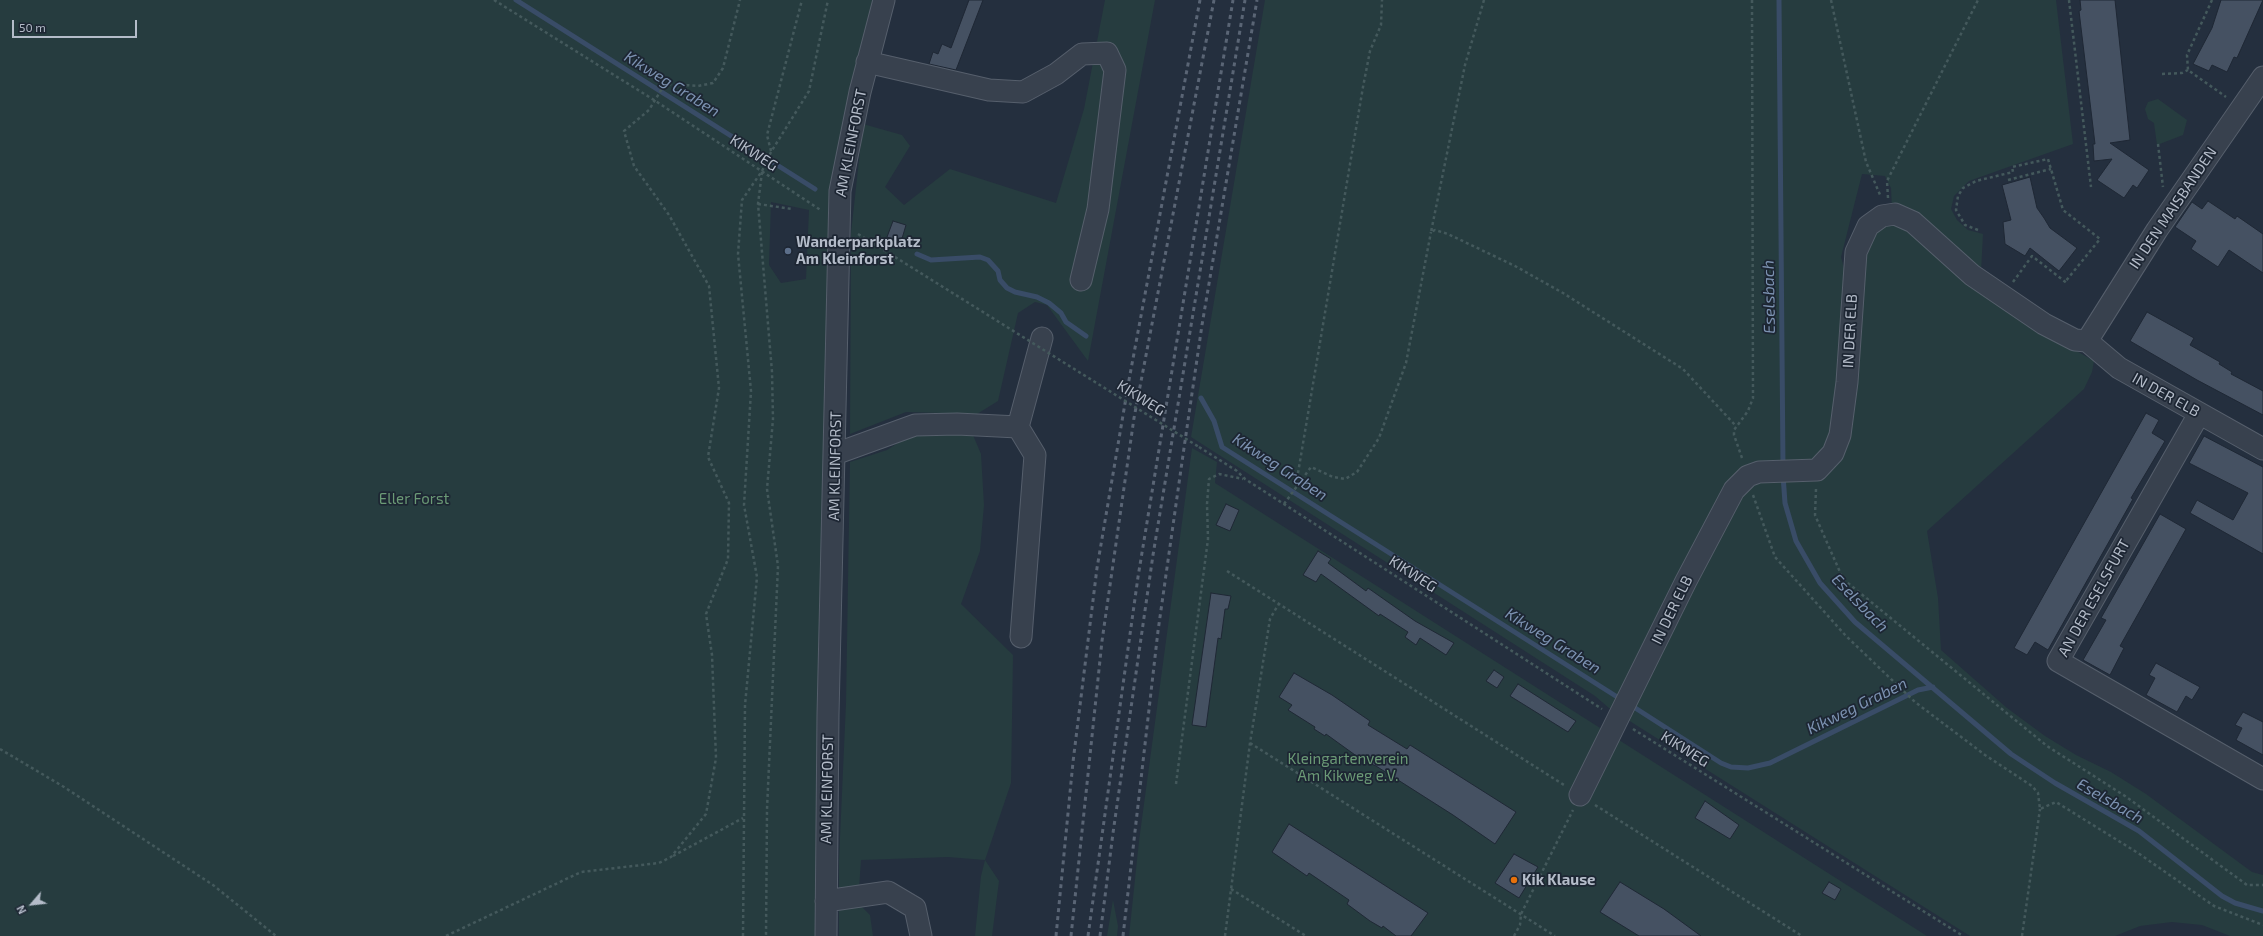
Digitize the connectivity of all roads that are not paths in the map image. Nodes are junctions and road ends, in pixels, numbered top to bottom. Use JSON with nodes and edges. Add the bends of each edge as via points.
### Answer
{"nodes":[{"id":1,"x":884,"y":0,"type":"edge"},
{"id":2,"x":867,"y":62,"type":"junction"},
{"id":3,"x":2263,"y":77,"type":"edge"},
{"id":4,"x":1081,"y":280,"type":"dead end"},
{"id":5,"x":1042,"y":338,"type":"dead end"},
{"id":6,"x":2087,"y":341,"type":"junction"},
{"id":7,"x":2199,"y":414,"type":"junction"},
{"id":8,"x":1018,"y":427,"type":"junction"},
{"id":9,"x":2263,"y":449,"type":"edge"},
{"id":10,"x":835,"y":454,"type":"junction"},
{"id":11,"x":1021,"y":637,"type":"dead end"},
{"id":12,"x":2263,"y":779,"type":"edge"},
{"id":13,"x":1580,"y":796,"type":"road end"},
{"id":14,"x":826,"y":901,"type":"junction"},
{"id":15,"x":826,"y":936,"type":"edge"},
{"id":16,"x":921,"y":936,"type":"edge"}],
"edges":[{"from":1,"to":2,"type":"street","name":"AM KLEINFORST"},
{"from":2,"to":4,"type":"street","via":[[989,90],[1023,92],[1056,74],[1082,54],[1107,53],[1115,70],[1098,209]]},
{"from":2,"to":10,"type":"street","name":"AM KLEINFORST","via":[[845,157],[845,226]]},
{"from":3,"to":6,"type":"street","name":"IN DEN MAISBANDEN","via":[[2109,303]]},
{"from":5,"to":8,"type":"street"},
{"from":6,"to":7,"type":"street","name":"IN DER ELB","via":[[2119,368]]},
{"from":6,"to":13,"type":"street","name":"IN DER ELB","via":[[2075,340],[2044,324],[1972,275],[1921,227],[1900,216],[1890,214],[1882,216],[1868,226],[1856,252],[1850,353],[1840,435],[1829,459],[1811,470],[1752,475],[1734,490]]},
{"from":7,"to":9,"type":"street","name":"IN DER ELB"},
{"from":7,"to":12,"type":"street","name":"AN DER ESELSFURT","via":[[2058,660]]},
{"from":8,"to":10,"type":"street","via":[[915,425]]},
{"from":8,"to":11,"type":"street","via":[[1035,456]]},
{"from":10,"to":14,"type":"street","name":"AM KLEINFORST"},
{"from":14,"to":15,"type":"street","name":"AM KLEINFORST"},
{"from":14,"to":16,"type":"street","via":[[888,892],[915,908]]}]}
